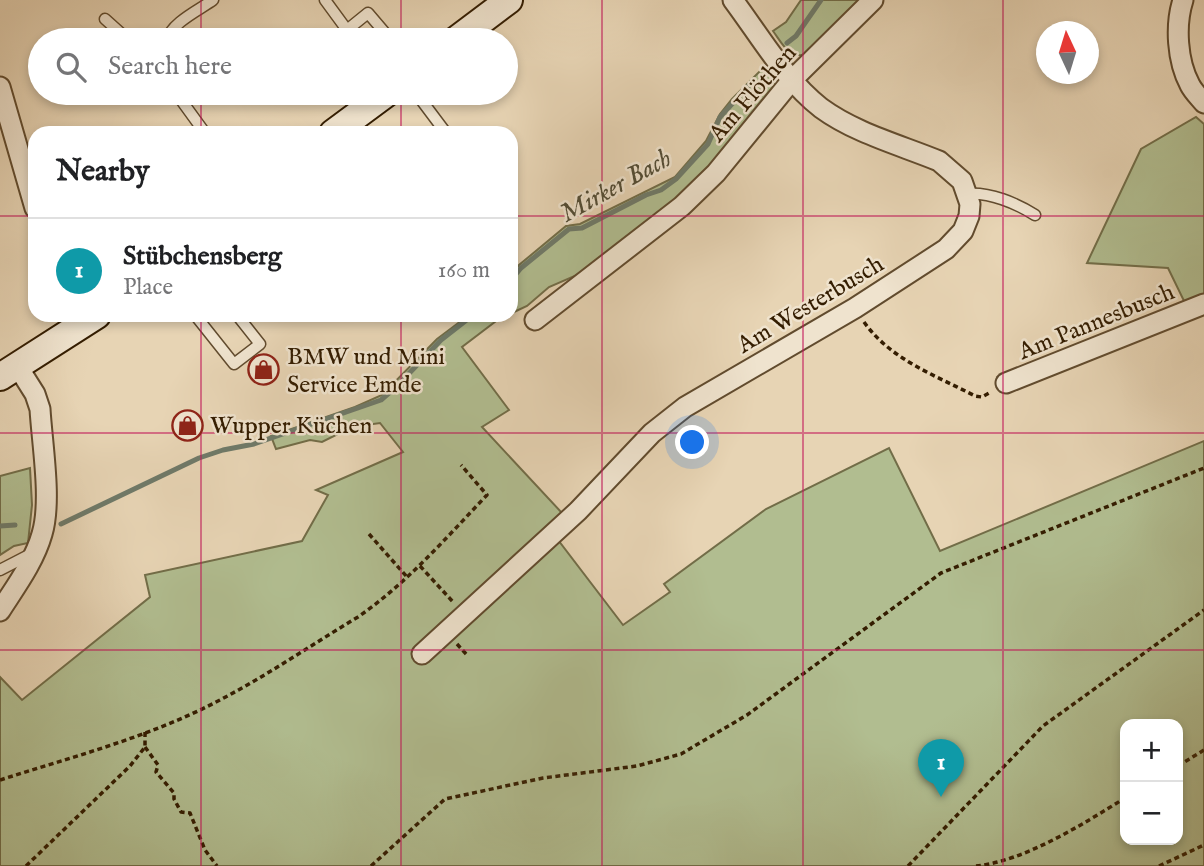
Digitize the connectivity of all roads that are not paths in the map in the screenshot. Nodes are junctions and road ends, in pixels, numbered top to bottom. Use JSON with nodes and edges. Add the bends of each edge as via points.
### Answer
{"nodes":[{"id":1,"x":214,"y":0,"type":"edge"},
{"id":2,"x":325,"y":0,"type":"edge"},
{"id":3,"x":509,"y":0,"type":"edge"},
{"id":4,"x":733,"y":0,"type":"edge"},
{"id":5,"x":873,"y":0,"type":"edge"},
{"id":6,"x":1183,"y":0,"type":"edge"},
{"id":7,"x":104,"y":19,"type":"dead end"},
{"id":8,"x":114,"y":28,"type":"edge"},
{"id":9,"x":175,"y":28,"type":"edge"},
{"id":10,"x":346,"y":28,"type":"edge"},
{"id":11,"x":349,"y":28,"type":"edge"},
{"id":12,"x":381,"y":28,"type":"edge"},
{"id":13,"x":472,"y":28,"type":"edge"},
{"id":14,"x":792,"y":80,"type":"junction"},
{"id":15,"x":0,"y":87,"type":"edge"},
{"id":16,"x":1204,"y":103,"type":"edge"},
{"id":17,"x":185,"y":105,"type":"edge"},
{"id":18,"x":370,"y":105,"type":"edge"},
{"id":19,"x":425,"y":105,"type":"edge"},
{"id":20,"x":200,"y":126,"type":"edge"},
{"id":21,"x":342,"y":126,"type":"edge"},
{"id":22,"x":441,"y":126,"type":"edge"},
{"id":23,"x":28,"y":184,"type":"edge"},
{"id":24,"x":967,"y":194,"type":"junction"},
{"id":25,"x":1035,"y":215,"type":"dead end"},
{"id":26,"x":1204,"y":304,"type":"edge"},
{"id":27,"x":535,"y":320,"type":"dead end"},
{"id":28,"x":201,"y":322,"type":"edge"},
{"id":29,"x":243,"y":322,"type":"edge"},
{"id":30,"x":69,"y":324,"type":"edge"},
{"id":31,"x":9,"y":372,"type":"edge"},
{"id":32,"x":1006,"y":383,"type":"dead end"},
{"id":33,"x":35,"y":552,"type":"junction"},
{"id":34,"x":0,"y":570,"type":"edge"},
{"id":35,"x":0,"y":611,"type":"edge"},
{"id":36,"x":422,"y":654,"type":"dead end"}],
"edges":[{"from":1,"to":9,"type":"lane"},
{"from":2,"to":10,"type":"lane"},
{"from":3,"to":13,"type":"main road"},
{"from":4,"to":14,"type":"street"},
{"from":5,"to":14,"type":"street","name":"Am Flöthen"},
{"from":6,"to":16,"type":"street","via":[[1178,40],[1181,59],[1189,85]]},
{"from":7,"to":8,"type":"lane"},
{"from":11,"to":12,"type":"lane","via":[[368,13]]},
{"from":14,"to":24,"type":"street","via":[[821,108],[846,123],[939,161],[962,181]]},
{"from":14,"to":27,"type":"street","name":"Am Flöthen","via":[[716,173],[682,205]]},
{"from":15,"to":23,"type":"street"},
{"from":17,"to":20,"type":"lane"},
{"from":18,"to":21,"type":"main road"},
{"from":19,"to":22,"type":"lane"},
{"from":24,"to":25,"type":"lane","via":[[980,193]]},
{"from":24,"to":36,"type":"street","name":"Am Westerbusch","via":[[969,216],[963,231],[946,248],[855,309],[663,424],[578,511]]},
{"from":26,"to":32,"type":"street","name":"Am Pannesbusch"},
{"from":28,"to":29,"type":"lane","via":[[234,364],[260,344]]},
{"from":30,"to":31,"type":"main road"},
{"from":31,"to":33,"type":"street","via":[[35,394],[40,408],[46,512]]},
{"from":33,"to":34,"type":"lane"},
{"from":33,"to":35,"type":"street"}]}
